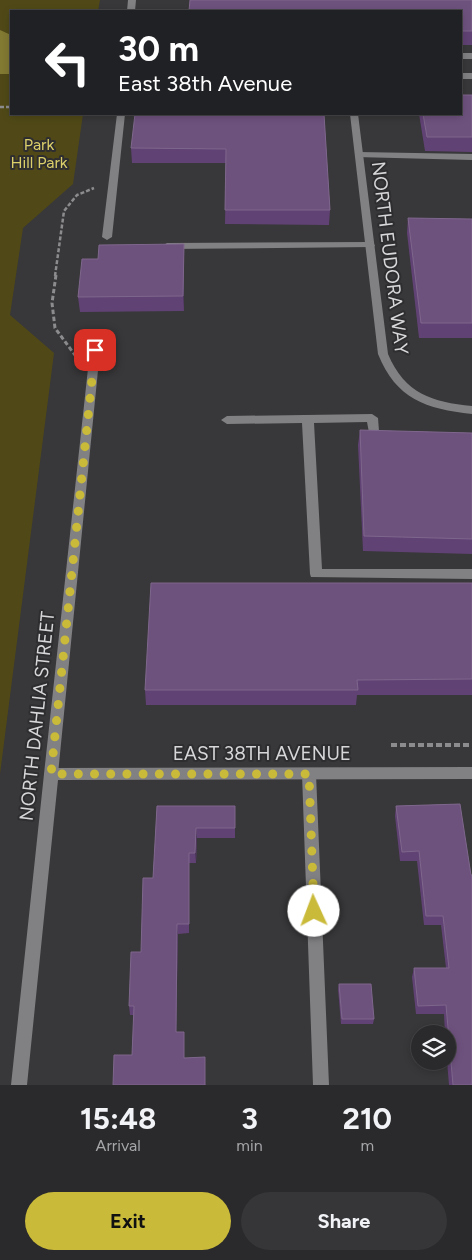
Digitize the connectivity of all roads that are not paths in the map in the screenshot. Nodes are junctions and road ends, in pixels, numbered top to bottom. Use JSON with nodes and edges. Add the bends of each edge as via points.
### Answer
{"nodes":[{"id":1,"x":121,"y":115,"type":"edge"},
{"id":2,"x":354,"y":115,"type":"edge"},
{"id":3,"x":359,"y":155,"type":"junction"},
{"id":4,"x":472,"y":157,"type":"edge"},
{"id":5,"x":107,"y":237,"type":"dead end"},
{"id":6,"x":370,"y":245,"type":"junction"},
{"id":7,"x":156,"y":246,"type":"edge"},
{"id":8,"x":95,"y":350,"type":"dead end"},
{"id":9,"x":472,"y":410,"type":"edge"},
{"id":10,"x":308,"y":419,"type":"junction"},
{"id":11,"x":227,"y":420,"type":"dead end"},
{"id":12,"x":404,"y":436,"type":"edge"},
{"id":13,"x":472,"y":574,"type":"edge"},
{"id":14,"x":472,"y":773,"type":"edge"},
{"id":15,"x":51,"y":774,"type":"junction"},
{"id":16,"x":309,"y":774,"type":"junction"},
{"id":17,"x":19,"y":1085,"type":"edge"},
{"id":18,"x":321,"y":1085,"type":"edge"}],
"edges":[{"from":1,"to":5,"type":"street"},
{"from":2,"to":3,"type":"street","name":"NORTH EUDORA WAY"},
{"from":3,"to":4,"type":"street"},
{"from":3,"to":6,"type":"street","name":"NORTH EUDORA WAY"},
{"from":6,"to":7,"type":"street"},
{"from":6,"to":9,"type":"street","name":"NORTH EUDORA WAY","via":[[383,354],[388,369],[400,386],[416,396],[452,408]]},
{"from":8,"to":15,"type":"street","name":"NORTH DAHLIA STREET"},
{"from":10,"to":11,"type":"street"},
{"from":10,"to":12,"type":"street","via":[[372,418],[374,435]]},
{"from":10,"to":13,"type":"street","via":[[316,574]]},
{"from":14,"to":16,"type":"street","name":"EAST 38TH AVENUE"},
{"from":15,"to":16,"type":"street","name":"EAST 38TH AVENUE"},
{"from":15,"to":17,"type":"street","name":"NORTH DAHLIA STREET"},
{"from":16,"to":18,"type":"street"}]}
